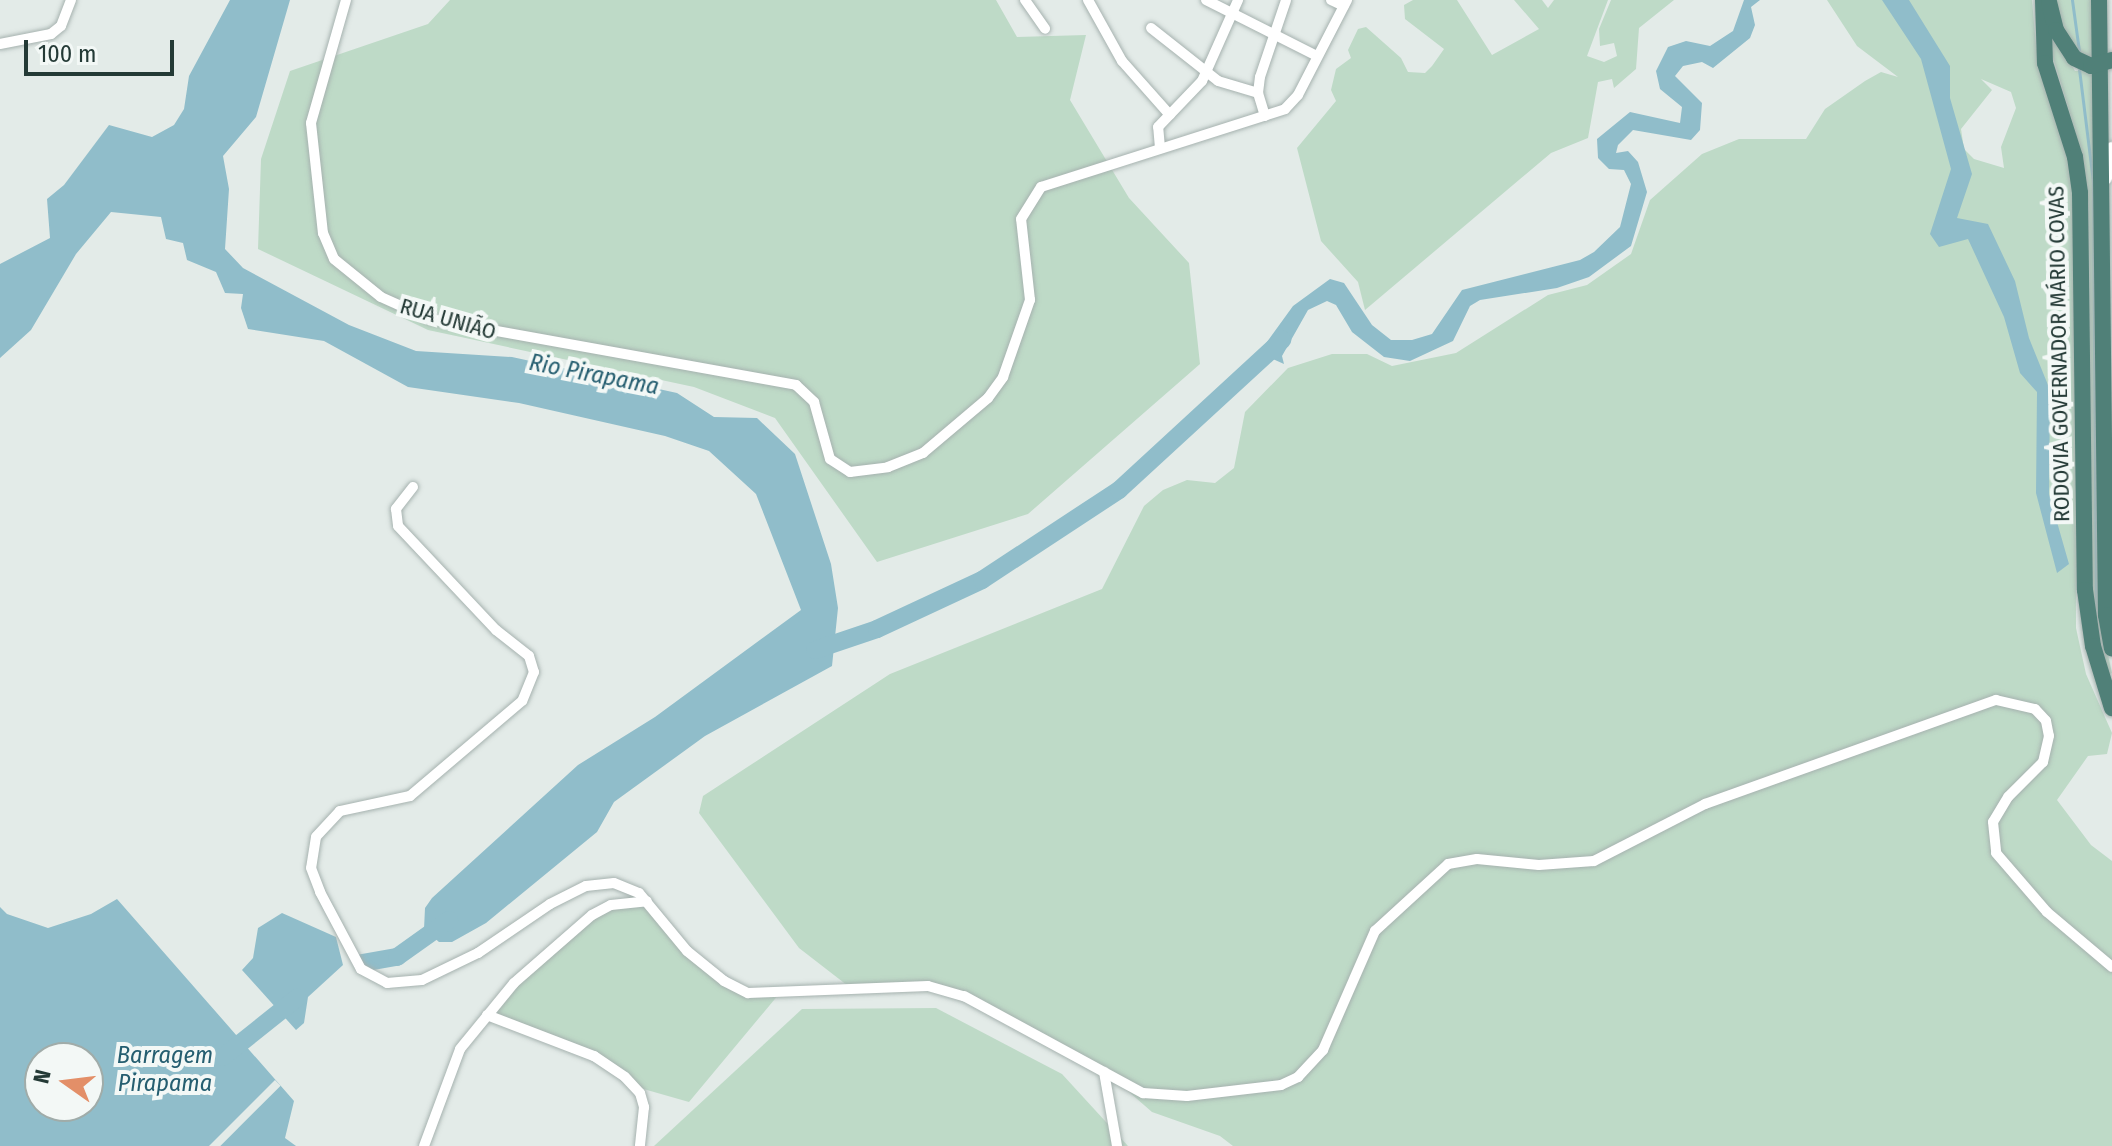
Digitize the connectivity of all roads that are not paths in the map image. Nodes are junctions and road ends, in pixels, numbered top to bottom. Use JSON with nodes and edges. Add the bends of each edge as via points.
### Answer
{"nodes":[{"id":1,"x":71,"y":0,"type":"edge"},
{"id":2,"x":346,"y":0,"type":"edge"},
{"id":3,"x":1025,"y":0,"type":"edge"},
{"id":4,"x":1088,"y":0,"type":"edge"},
{"id":5,"x":1206,"y":0,"type":"edge"},
{"id":6,"x":1238,"y":0,"type":"edge"},
{"id":7,"x":1286,"y":0,"type":"edge"},
{"id":8,"x":1331,"y":0,"type":"edge"},
{"id":9,"x":2043,"y":0,"type":"edge"},
{"id":10,"x":2049,"y":0,"type":"edge"},
{"id":11,"x":2099,"y":0,"type":"edge"},
{"id":12,"x":1346,"y":3,"type":"edge"},
{"id":13,"x":1232,"y":17,"type":"junction"},
{"id":14,"x":1151,"y":28,"type":"dead end"},
{"id":15,"x":1045,"y":29,"type":"dead end"},
{"id":16,"x":1272,"y":34,"type":"junction"},
{"id":17,"x":0,"y":44,"type":"edge"},
{"id":18,"x":1317,"y":56,"type":"junction"},
{"id":19,"x":2106,"y":62,"type":"edge"},
{"id":20,"x":1206,"y":73,"type":"junction"},
{"id":21,"x":2112,"y":83,"type":"edge"},
{"id":22,"x":1258,"y":93,"type":"junction"},
{"id":23,"x":1170,"y":115,"type":"junction"},
{"id":24,"x":1265,"y":116,"type":"junction"},
{"id":25,"x":1160,"y":148,"type":"junction"},
{"id":26,"x":2112,"y":149,"type":"edge"},
{"id":27,"x":2104,"y":183,"type":"junction"},
{"id":28,"x":413,"y":487,"type":"dead end"},
{"id":29,"x":2108,"y":504,"type":"edge"},
{"id":30,"x":2112,"y":648,"type":"edge"},
{"id":31,"x":2112,"y":708,"type":"edge"},
{"id":32,"x":647,"y":901,"type":"junction"},
{"id":33,"x":2112,"y":967,"type":"edge"},
{"id":34,"x":487,"y":1015,"type":"junction"},
{"id":35,"x":1104,"y":1072,"type":"junction"},
{"id":36,"x":424,"y":1146,"type":"edge"},
{"id":37,"x":640,"y":1146,"type":"edge"},
{"id":38,"x":1117,"y":1146,"type":"edge"}],
"edges":[{"from":1,"to":17,"type":"street","via":[[61,26],[51,34],[25,44]]},
{"from":2,"to":25,"type":"street","name":"RUA UNIÃO","via":[[311,123],[323,233],[334,259],[381,297],[430,319],[796,385],[810,395],[828,455],[842,471],[888,467],[923,453],[994,389],[1015,354],[1030,300],[1021,219],[1041,187]]},
{"from":3,"to":15,"type":"street"},
{"from":4,"to":23,"type":"street","via":[[1122,61]]},
{"from":5,"to":13,"type":"street"},
{"from":6,"to":13,"type":"street"},
{"from":7,"to":16,"type":"street"},
{"from":8,"to":12,"type":"street"},
{"from":9,"to":31,"type":"highway","name":"RODOVIA GOVERNADOR MÁRIO COVAS","via":[[2045,63],[2075,157],[2080,193],[2085,590],[2093,646]]},
{"from":10,"to":19,"type":"highway","via":[[2068,53],[2083,64]]},
{"from":11,"to":19,"type":"highway","name":"RODOVIA GOVERNADOR MÁRIO COVAS"},
{"from":12,"to":18,"type":"street"},
{"from":13,"to":16,"type":"street"},
{"from":13,"to":20,"type":"street"},
{"from":14,"to":20,"type":"street"},
{"from":16,"to":18,"type":"street"},
{"from":16,"to":22,"type":"street"},
{"from":18,"to":24,"type":"street","via":[[1291,104]]},
{"from":19,"to":21,"type":"highway"},
{"from":19,"to":27,"type":"highway","name":"RODOVIA GOVERNADOR MÁRIO COVAS"},
{"from":20,"to":22,"type":"street","via":[[1231,87]]},
{"from":20,"to":23,"type":"street"},
{"from":22,"to":24,"type":"street"},
{"from":23,"to":25,"type":"street","via":[[1157,132]]},
{"from":24,"to":25,"type":"street"},
{"from":26,"to":27,"type":"main road"},
{"from":27,"to":29,"type":"highway","name":"RODOVIA GOVERNADOR MÁRIO COVAS"},
{"from":28,"to":32,"type":"street","via":[[396,509],[398,526],[496,630],[529,656],[533,679],[522,701],[410,796],[340,811],[316,837],[311,868],[355,959],[378,980],[405,985],[456,965],[586,886],[614,883]]},
{"from":29,"to":30,"type":"highway","name":"RODOVIA GOVERNADOR MÁRIO COVAS","via":[[2106,615]]},
{"from":32,"to":34,"type":"street","via":[[611,905],[571,930]]},
{"from":32,"to":35,"type":"street","via":[[687,951],[738,989],[765,996],[891,986],[948,990]]},
{"from":33,"to":35,"type":"street","via":[[2047,912],[1996,853],[1993,822],[2008,797],[2043,762],[2049,736],[2046,721],[2035,709],[1996,700],[1705,804],[1594,861],[1539,865],[1477,859],[1448,864],[1375,931],[1323,1050],[1298,1077],[1281,1085],[1163,1096],[1128,1087]]},
{"from":34,"to":36,"type":"street","via":[[460,1049]]},
{"from":34,"to":37,"type":"street","via":[[594,1056],[625,1077],[640,1093],[644,1107]]},
{"from":35,"to":38,"type":"street"}]}
